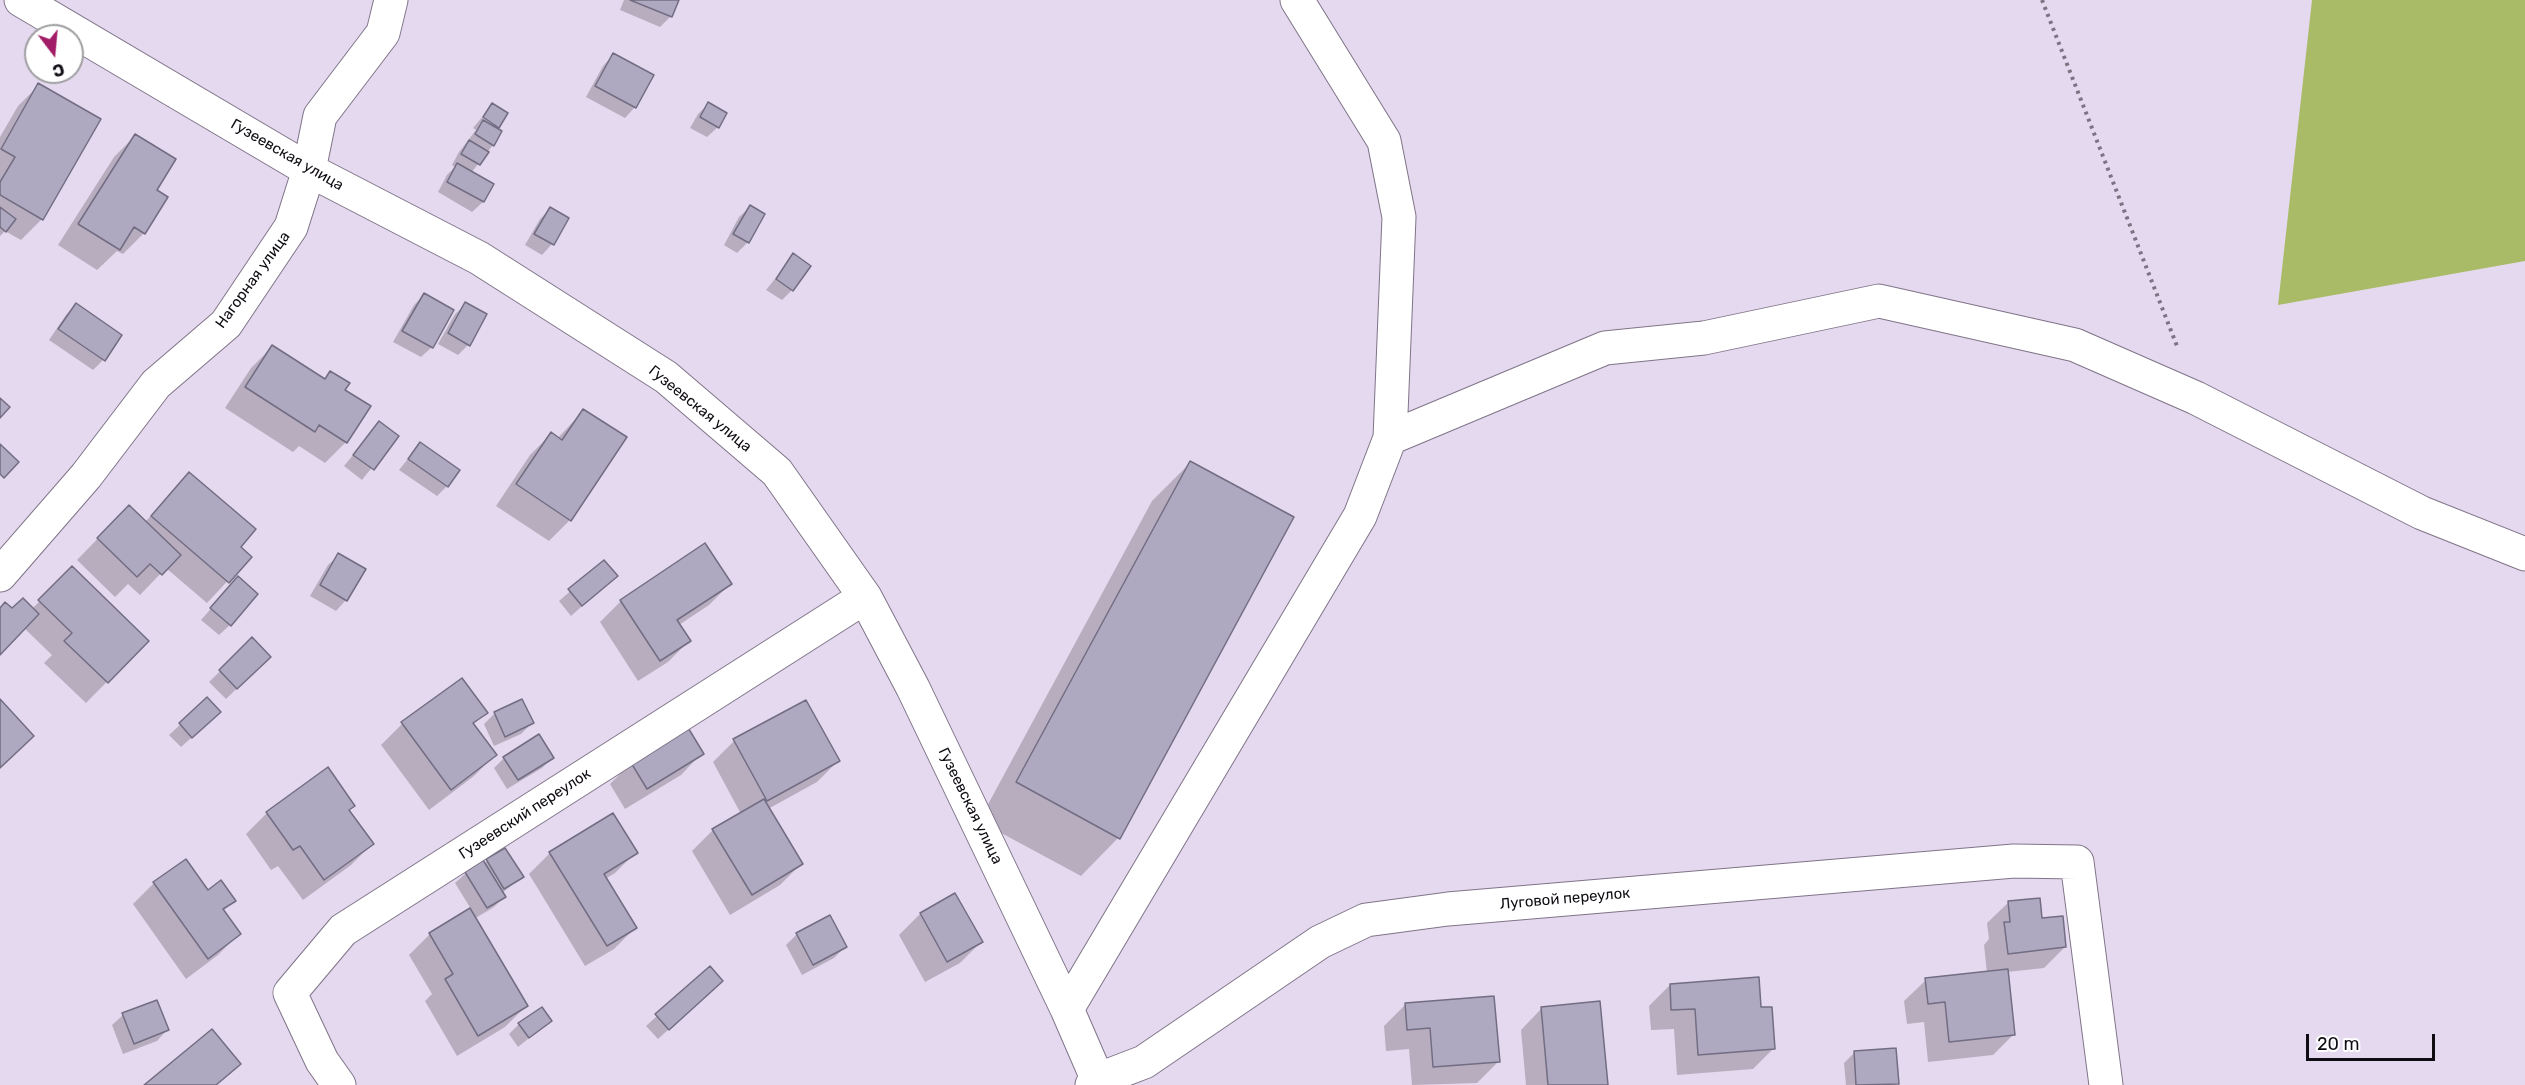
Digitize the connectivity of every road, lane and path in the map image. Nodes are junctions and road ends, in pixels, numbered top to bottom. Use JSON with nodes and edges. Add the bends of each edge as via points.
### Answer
{"nodes":[{"id":1,"x":21,"y":0,"type":"edge"},
{"id":2,"x":391,"y":0,"type":"edge"},
{"id":3,"x":1297,"y":0,"type":"edge"},
{"id":4,"x":2042,"y":0,"type":"edge"},
{"id":5,"x":309,"y":170,"type":"junction"},
{"id":6,"x":2196,"y":398,"type":"junction"},
{"id":7,"x":1390,"y":438,"type":"junction"},
{"id":8,"x":2525,"y":554,"type":"edge"},
{"id":9,"x":0,"y":575,"type":"edge"},
{"id":10,"x":865,"y":597,"type":"junction"},
{"id":11,"x":1068,"y":1009,"type":"junction"},
{"id":12,"x":1096,"y":1083,"type":"edge"},
{"id":13,"x":339,"y":1085,"type":"edge"},
{"id":14,"x":2106,"y":1085,"type":"edge"}],
"edges":[{"from":1,"to":5,"type":"street","name":"Гузеевская улица"},
{"from":2,"to":5,"type":"street","name":"Нагорная улица","via":[[383,33],[320,116]]},
{"from":3,"to":7,"type":"street","via":[[1384,141],[1399,218]]},
{"from":4,"to":6,"type":"path"},
{"from":5,"to":9,"type":"street","name":"Нагорная улица","via":[[291,227],[226,324],[156,384],[86,476]]},
{"from":5,"to":10,"type":"street","name":"Гузеевская улица","via":[[479,258],[666,377],[777,472]]},
{"from":6,"to":7,"type":"street","via":[[2075,345],[1879,301],[1704,338],[1605,348]]},
{"from":6,"to":8,"type":"street","via":[[2422,513]]},
{"from":7,"to":11,"type":"street","via":[[1360,516]]},
{"from":10,"to":11,"type":"street","name":"Гузеевская улица"},
{"from":10,"to":13,"type":"street","name":"Гузеевский переулок","via":[[343,930],[290,993],[322,1061]]},
{"from":11,"to":12,"type":"street","name":"Гузеевская улица"},
{"from":12,"to":14,"type":"street","name":"Луговой переулок","via":[[1144,1062],[1320,942],[1366,920],[1448,909],[2014,861],[2077,862]]}]}
